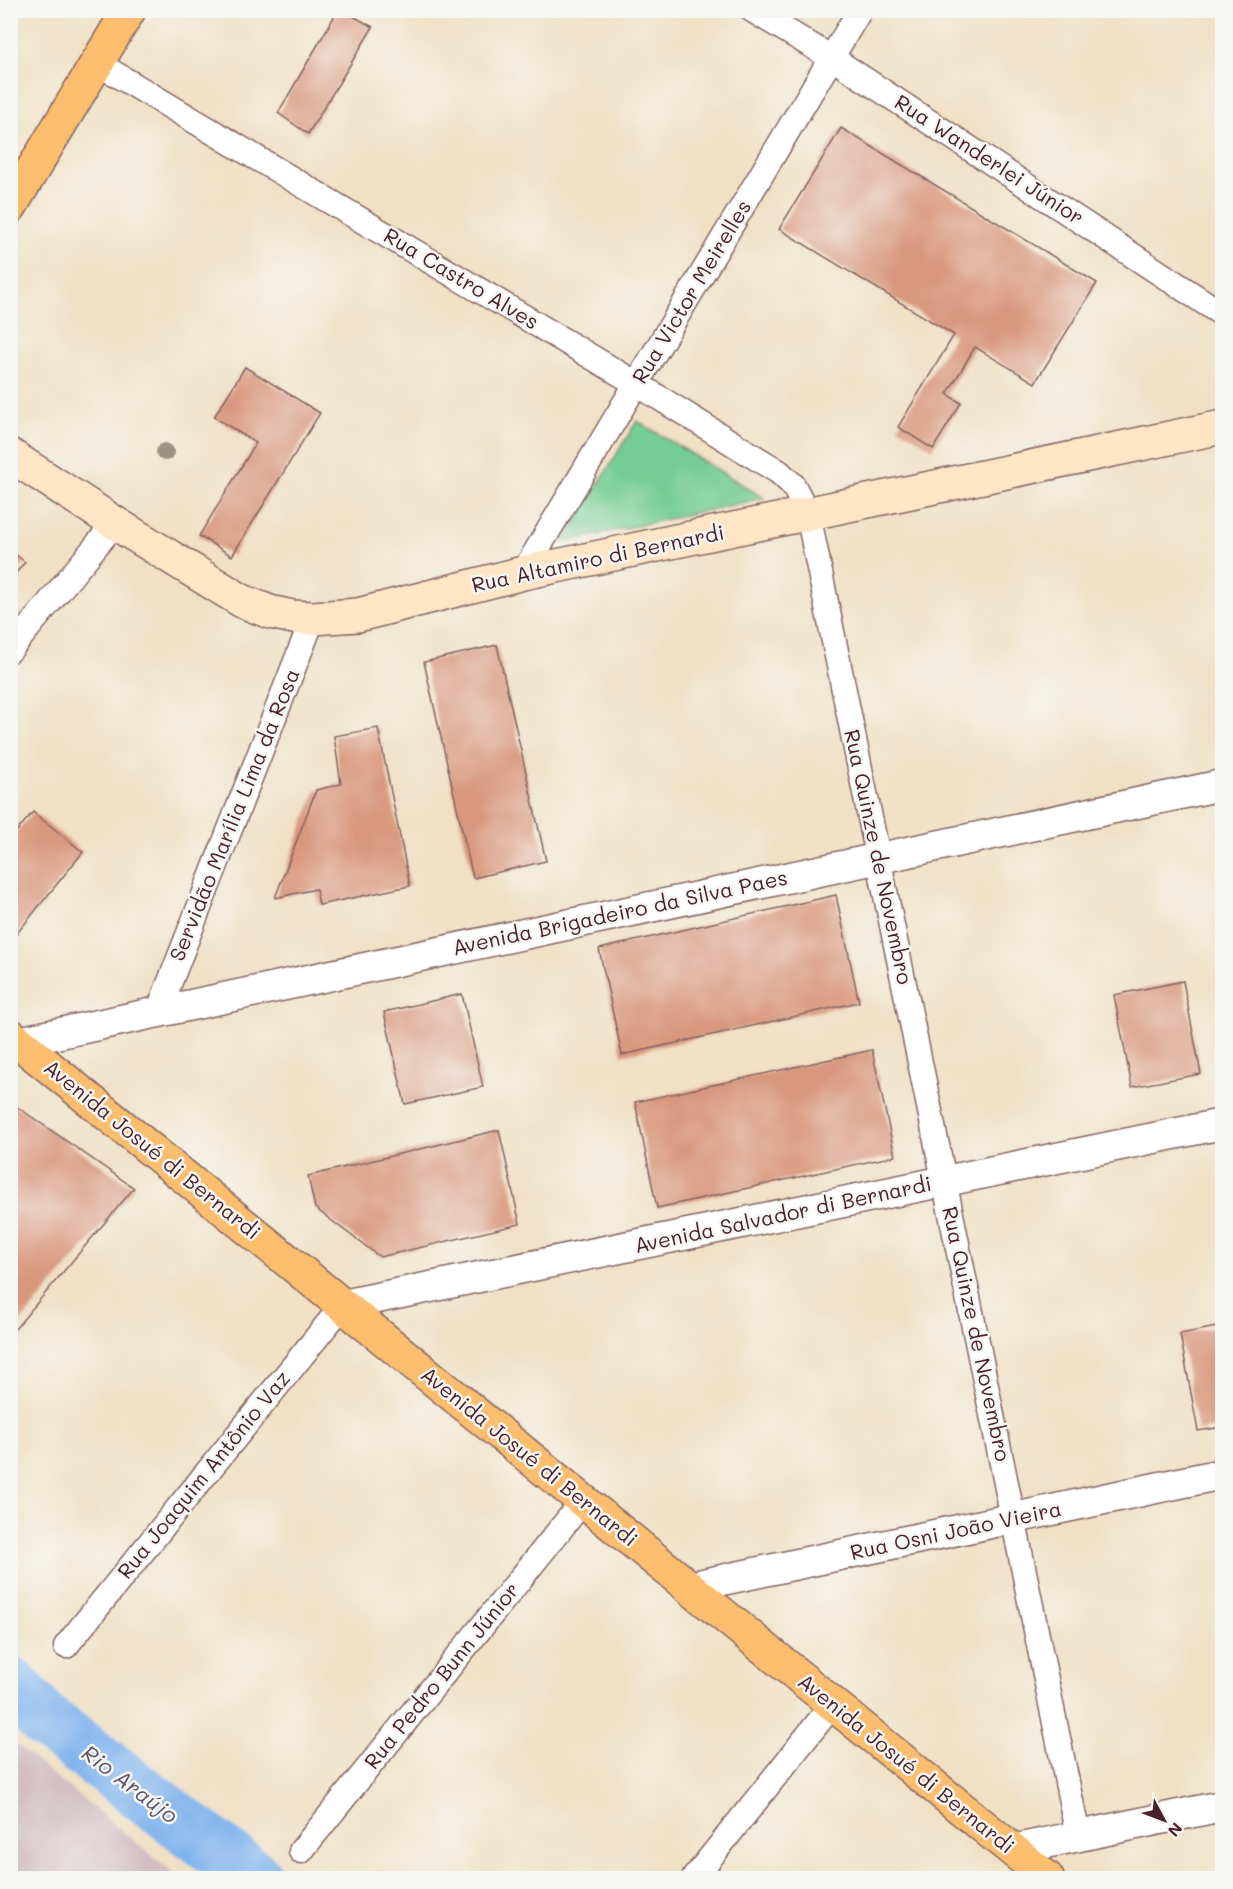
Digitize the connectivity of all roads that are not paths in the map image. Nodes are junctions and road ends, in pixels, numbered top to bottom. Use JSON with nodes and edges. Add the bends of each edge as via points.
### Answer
{"nodes":[{"id":1,"x":129,"y":10,"type":"edge"},
{"id":2,"x":752,"y":10,"type":"edge"},
{"id":3,"x":860,"y":10,"type":"edge"},
{"id":4,"x":832,"y":57,"type":"junction"},
{"id":5,"x":97,"y":63,"type":"junction"},
{"id":6,"x":10,"y":207,"type":"edge"},
{"id":7,"x":1222,"y":314,"type":"edge"},
{"id":8,"x":637,"y":384,"type":"junction"},
{"id":9,"x":1222,"y":427,"type":"edge"},
{"id":10,"x":10,"y":455,"type":"edge"},
{"id":11,"x":808,"y":514,"type":"junction"},
{"id":12,"x":115,"y":523,"type":"junction"},
{"id":13,"x":524,"y":573,"type":"junction"},
{"id":14,"x":313,"y":618,"type":"junction"},
{"id":15,"x":10,"y":650,"type":"edge"},
{"id":16,"x":1222,"y":785,"type":"edge"},
{"id":17,"x":879,"y":859,"type":"junction"},
{"id":18,"x":158,"y":1012,"type":"junction"},
{"id":19,"x":14,"y":1039,"type":"edge"},
{"id":20,"x":1222,"y":1124,"type":"edge"},
{"id":21,"x":944,"y":1181,"type":"junction"},
{"id":22,"x":343,"y":1305,"type":"junction"},
{"id":23,"x":1222,"y":1474,"type":"edge"},
{"id":24,"x":583,"y":1501,"type":"junction"},
{"id":25,"x":1013,"y":1518,"type":"junction"},
{"id":26,"x":689,"y":1587,"type":"junction"},
{"id":27,"x":66,"y":1646,"type":"dead end"},
{"id":28,"x":833,"y":1704,"type":"junction"},
{"id":29,"x":1222,"y":1806,"type":"edge"},
{"id":30,"x":1078,"y":1836,"type":"junction"},
{"id":31,"x":1012,"y":1850,"type":"junction"},
{"id":32,"x":301,"y":1851,"type":"dead end"},
{"id":33,"x":694,"y":1878,"type":"edge"},
{"id":34,"x":1047,"y":1878,"type":"edge"}],
"edges":[{"from":1,"to":5,"type":"main road"},
{"from":2,"to":4,"type":"street","name":"Rua Wanderlei Júnior"},
{"from":3,"to":4,"type":"street","name":"Rua Victor Meirelles"},
{"from":4,"to":7,"type":"street","name":"Rua Wanderlei Júnior"},
{"from":4,"to":8,"type":"street","name":"Rua Victor Meirelles"},
{"from":5,"to":6,"type":"main road"},
{"from":5,"to":8,"type":"street","name":"Rua Castro Alves"},
{"from":8,"to":11,"type":"street","name":"Rua Castro Alves","via":[[779,472],[793,485]]},
{"from":8,"to":13,"type":"street","name":"Rua Victor Meirelles"},
{"from":9,"to":11,"type":"main road","name":"Rua Altamiro di Bernardi"},
{"from":10,"to":12,"type":"main road","name":"Rua Altamiro di Bernardi"},
{"from":11,"to":13,"type":"main road","name":"Rua Altamiro di Bernardi"},
{"from":11,"to":17,"type":"street","name":"Rua Quinze de Novembro"},
{"from":12,"to":14,"type":"main road","name":"Rua Altamiro di Bernardi","via":[[242,601],[270,612]]},
{"from":12,"to":15,"type":"street"},
{"from":13,"to":14,"type":"main road","name":"Rua Altamiro di Bernardi","via":[[358,615]]},
{"from":14,"to":18,"type":"street","name":"Servidão Marília Lima da Rosa"},
{"from":16,"to":17,"type":"street","name":"Avenida Brigadeiro da Silva Paes"},
{"from":17,"to":18,"type":"street","name":"Avenida Brigadeiro da Silva Paes"},
{"from":17,"to":21,"type":"street","name":"Rua Quinze de Novembro"},
{"from":18,"to":19,"type":"street","name":"Avenida Brigadeiro da Silva Paes"},
{"from":19,"to":22,"type":"main road","name":"Avenida Josué di Bernardi"},
{"from":20,"to":21,"type":"street","name":"Avenida Salvador di Bernardi"},
{"from":21,"to":22,"type":"street","name":"Avenida Salvador di Bernardi"},
{"from":21,"to":25,"type":"street","name":"Rua Quinze de Novembro"},
{"from":22,"to":24,"type":"main road","name":"Avenida Josué di Bernardi"},
{"from":22,"to":27,"type":"street","name":"Rua Joaquim Antônio Vaz"},
{"from":23,"to":25,"type":"street","name":"Rua Osni João Vieira"},
{"from":24,"to":26,"type":"main road","name":"Avenida Josué di Bernardi"},
{"from":24,"to":32,"type":"street","name":"Rua Pedro Bunn Júnior"},
{"from":25,"to":26,"type":"street","name":"Rua Osni João Vieira"},
{"from":25,"to":30,"type":"street","name":"Rua Quinze de Novembro"},
{"from":26,"to":28,"type":"main road","name":"Avenida Josué di Bernardi"},
{"from":28,"to":31,"type":"main road","name":"Avenida Josué di Bernardi"},
{"from":28,"to":33,"type":"street"},
{"from":29,"to":30,"type":"street"},
{"from":30,"to":31,"type":"street"},
{"from":31,"to":34,"type":"main road","name":"Avenida Josué di Bernardi"}]}
